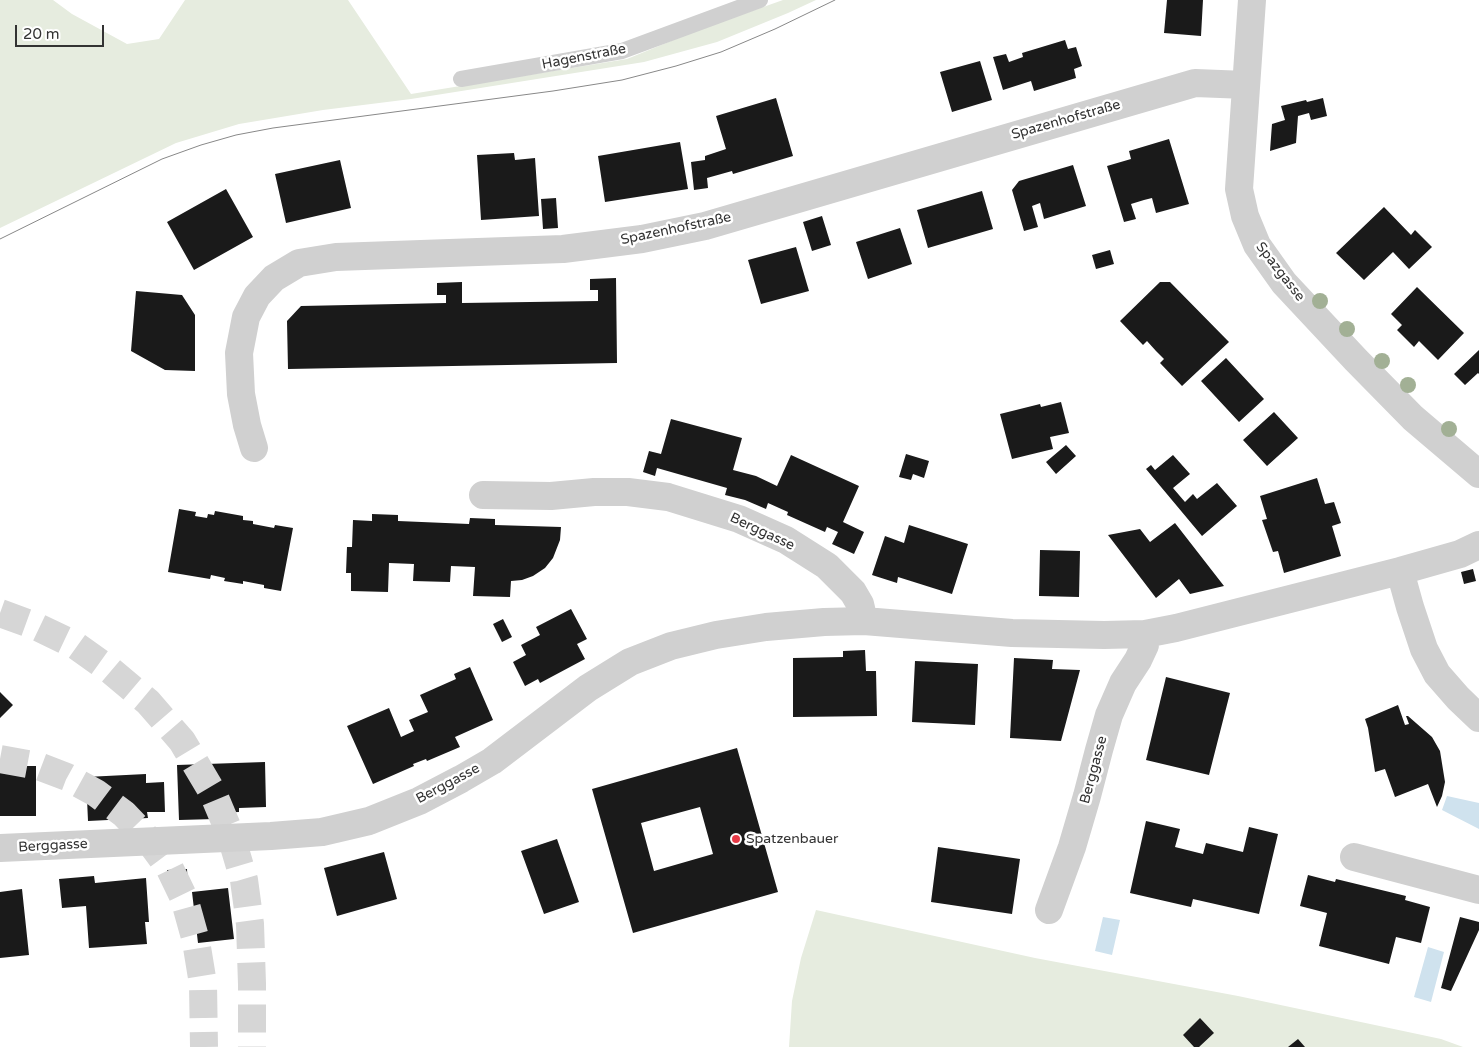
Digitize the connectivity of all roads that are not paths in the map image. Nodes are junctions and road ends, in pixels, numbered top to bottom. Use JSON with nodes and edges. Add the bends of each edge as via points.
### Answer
{"nodes":[{"id":1,"x":760,"y":0,"type":"edge"},
{"id":2,"x":1252,"y":0,"type":"edge"},
{"id":3,"x":461,"y":80,"type":"dead end"},
{"id":4,"x":1246,"y":85,"type":"junction"},
{"id":5,"x":254,"y":448,"type":"dead end"},
{"id":6,"x":1479,"y":474,"type":"edge"},
{"id":7,"x":484,"y":495,"type":"dead end"},
{"id":8,"x":1479,"y":545,"type":"edge"},
{"id":9,"x":1400,"y":571,"type":"junction"},
{"id":10,"x":864,"y":620,"type":"junction"},
{"id":11,"x":1145,"y":634,"type":"junction"},
{"id":12,"x":1479,"y":718,"type":"edge"},
{"id":13,"x":0,"y":848,"type":"edge"},
{"id":14,"x":1354,"y":857,"type":"dead end"},
{"id":15,"x":1479,"y":890,"type":"edge"},
{"id":16,"x":1049,"y":910,"type":"dead end"}],
"edges":[{"from":1,"to":3,"type":"lane","name":"Hagenstraße","via":[[622,51]]},
{"from":2,"to":4,"type":"street","name":"Spazgasse"},
{"from":4,"to":5,"type":"street","name":"Spazenhofstraße","via":[[1195,83],[705,226],[642,239],[563,249],[336,257],[300,263],[274,278],[257,296],[246,317],[239,353],[241,394]]},
{"from":4,"to":6,"type":"street","name":"Spazgasse","via":[[1239,189],[1245,216],[1257,245],[1284,283],[1356,360],[1413,418]]},
{"from":7,"to":10,"type":"street","name":"Berggasse","via":[[628,492],[668,498],[739,519],[786,540],[827,566],[853,592]]},
{"from":8,"to":9,"type":"street","name":"Berggasse","via":[[1460,554]]},
{"from":9,"to":11,"type":"street","name":"Berggasse"},
{"from":9,"to":12,"type":"street","via":[[1424,649],[1437,674]]},
{"from":10,"to":11,"type":"street","name":"Berggasse","via":[[1012,633]]},
{"from":10,"to":13,"type":"street","name":"Berggasse","via":[[766,627],[716,635],[671,646],[630,662],[588,688],[492,761],[461,780],[369,821],[322,832],[280,836]]},
{"from":11,"to":16,"type":"street","name":"Berggasse","via":[[1146,645],[1123,683],[1109,716],[1074,838]]},
{"from":14,"to":15,"type":"street"}]}
